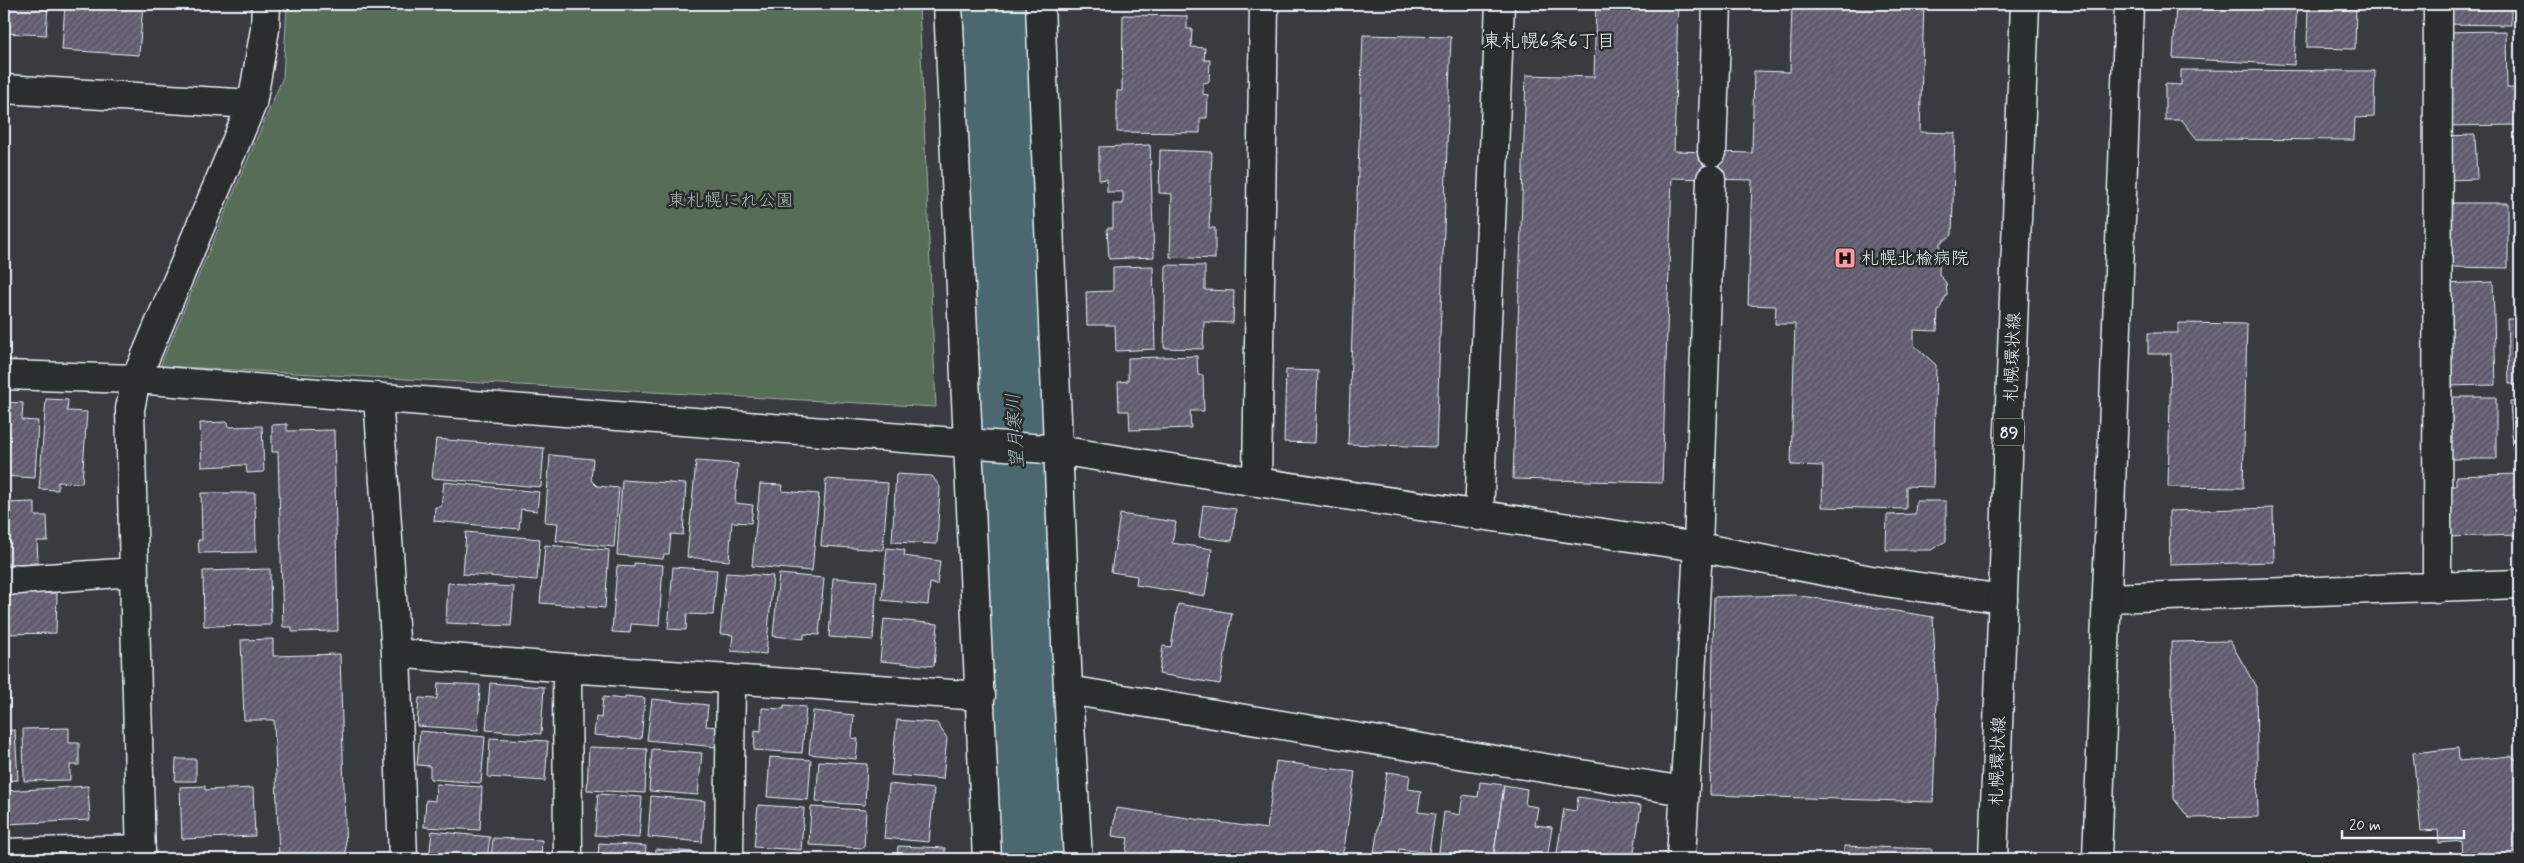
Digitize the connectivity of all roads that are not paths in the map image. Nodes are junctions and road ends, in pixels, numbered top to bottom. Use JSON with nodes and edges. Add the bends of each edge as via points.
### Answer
{"nodes":[{"id":1,"x":266,"y":4,"type":"edge"},
{"id":2,"x":948,"y":4,"type":"edge"},
{"id":3,"x":1040,"y":4,"type":"edge"},
{"id":4,"x":1264,"y":4,"type":"edge"},
{"id":5,"x":1500,"y":4,"type":"edge"},
{"id":6,"x":1717,"y":4,"type":"edge"},
{"id":7,"x":2025,"y":4,"type":"edge"},
{"id":8,"x":2129,"y":4,"type":"edge"},
{"id":9,"x":2438,"y":4,"type":"edge"},
{"id":10,"x":4,"y":89,"type":"edge"},
{"id":11,"x":252,"y":104,"type":"junction"},
{"id":12,"x":1712,"y":152,"type":"dead end"},
{"id":13,"x":1711,"y":179,"type":"dead end"},
{"id":14,"x":4,"y":375,"type":"edge"},
{"id":15,"x":136,"y":379,"type":"junction"},
{"id":16,"x":378,"y":397,"type":"junction"},
{"id":17,"x":978,"y":444,"type":"junction"},
{"id":18,"x":1050,"y":449,"type":"junction"},
{"id":19,"x":1257,"y":482,"type":"junction"},
{"id":20,"x":1479,"y":516,"type":"junction"},
{"id":21,"x":1698,"y":547,"type":"junction"},
{"id":22,"x":134,"y":572,"type":"junction"},
{"id":23,"x":4,"y":581,"type":"edge"},
{"id":24,"x":2520,"y":584,"type":"edge"},
{"id":25,"x":2437,"y":588,"type":"junction"},
{"id":26,"x":2003,"y":598,"type":"junction"},
{"id":27,"x":2108,"y":598,"type":"junction"},
{"id":28,"x":396,"y":653,"type":"junction"},
{"id":29,"x":567,"y":668,"type":"junction"},
{"id":30,"x":731,"y":679,"type":"junction"},
{"id":31,"x":1068,"y":690,"type":"junction"},
{"id":32,"x":980,"y":696,"type":"junction"},
{"id":33,"x":1684,"y":791,"type":"junction"},
{"id":34,"x":4,"y":853,"type":"edge"},
{"id":35,"x":141,"y":854,"type":"edge"},
{"id":36,"x":403,"y":859,"type":"edge"},
{"id":37,"x":568,"y":859,"type":"edge"},
{"id":38,"x":729,"y":859,"type":"edge"},
{"id":39,"x":987,"y":859,"type":"edge"},
{"id":40,"x":1078,"y":859,"type":"edge"},
{"id":41,"x":1681,"y":859,"type":"edge"},
{"id":42,"x":1992,"y":859,"type":"edge"},
{"id":43,"x":2097,"y":859,"type":"edge"}],
"edges":[{"from":1,"to":11,"type":"street"},
{"from":2,"to":17,"type":"street"},
{"from":3,"to":18,"type":"street"},
{"from":4,"to":19,"type":"street"},
{"from":5,"to":20,"type":"street"},
{"from":6,"to":12,"type":"street"},
{"from":7,"to":26,"type":"street","name":"札幌環状線","number":"89"},
{"from":8,"to":27,"type":"street"},
{"from":9,"to":25,"type":"street"},
{"from":10,"to":11,"type":"street"},
{"from":11,"to":15,"type":"street"},
{"from":13,"to":21,"type":"street"},
{"from":14,"to":15,"type":"street"},
{"from":15,"to":16,"type":"street"},
{"from":15,"to":22,"type":"street","via":[[130,409]]},
{"from":16,"to":17,"type":"street"},
{"from":16,"to":28,"type":"street"},
{"from":17,"to":18,"type":"street"},
{"from":17,"to":32,"type":"street"},
{"from":18,"to":19,"type":"street"},
{"from":18,"to":31,"type":"street"},
{"from":19,"to":20,"type":"street"},
{"from":20,"to":21,"type":"street"},
{"from":21,"to":26,"type":"street","via":[[1871,580]]},
{"from":21,"to":33,"type":"street"},
{"from":22,"to":23,"type":"street"},
{"from":22,"to":35,"type":"street"},
{"from":24,"to":25,"type":"street"},
{"from":25,"to":27,"type":"street"},
{"from":26,"to":42,"type":"street","name":"札幌環状線","number":"89"},
{"from":27,"to":43,"type":"street"},
{"from":28,"to":29,"type":"street"},
{"from":28,"to":36,"type":"street"},
{"from":29,"to":30,"type":"street"},
{"from":29,"to":37,"type":"street"},
{"from":30,"to":32,"type":"street"},
{"from":30,"to":38,"type":"street"},
{"from":31,"to":33,"type":"street"},
{"from":31,"to":40,"type":"street"},
{"from":32,"to":39,"type":"street"},
{"from":33,"to":41,"type":"street"},
{"from":34,"to":35,"type":"street"}]}
